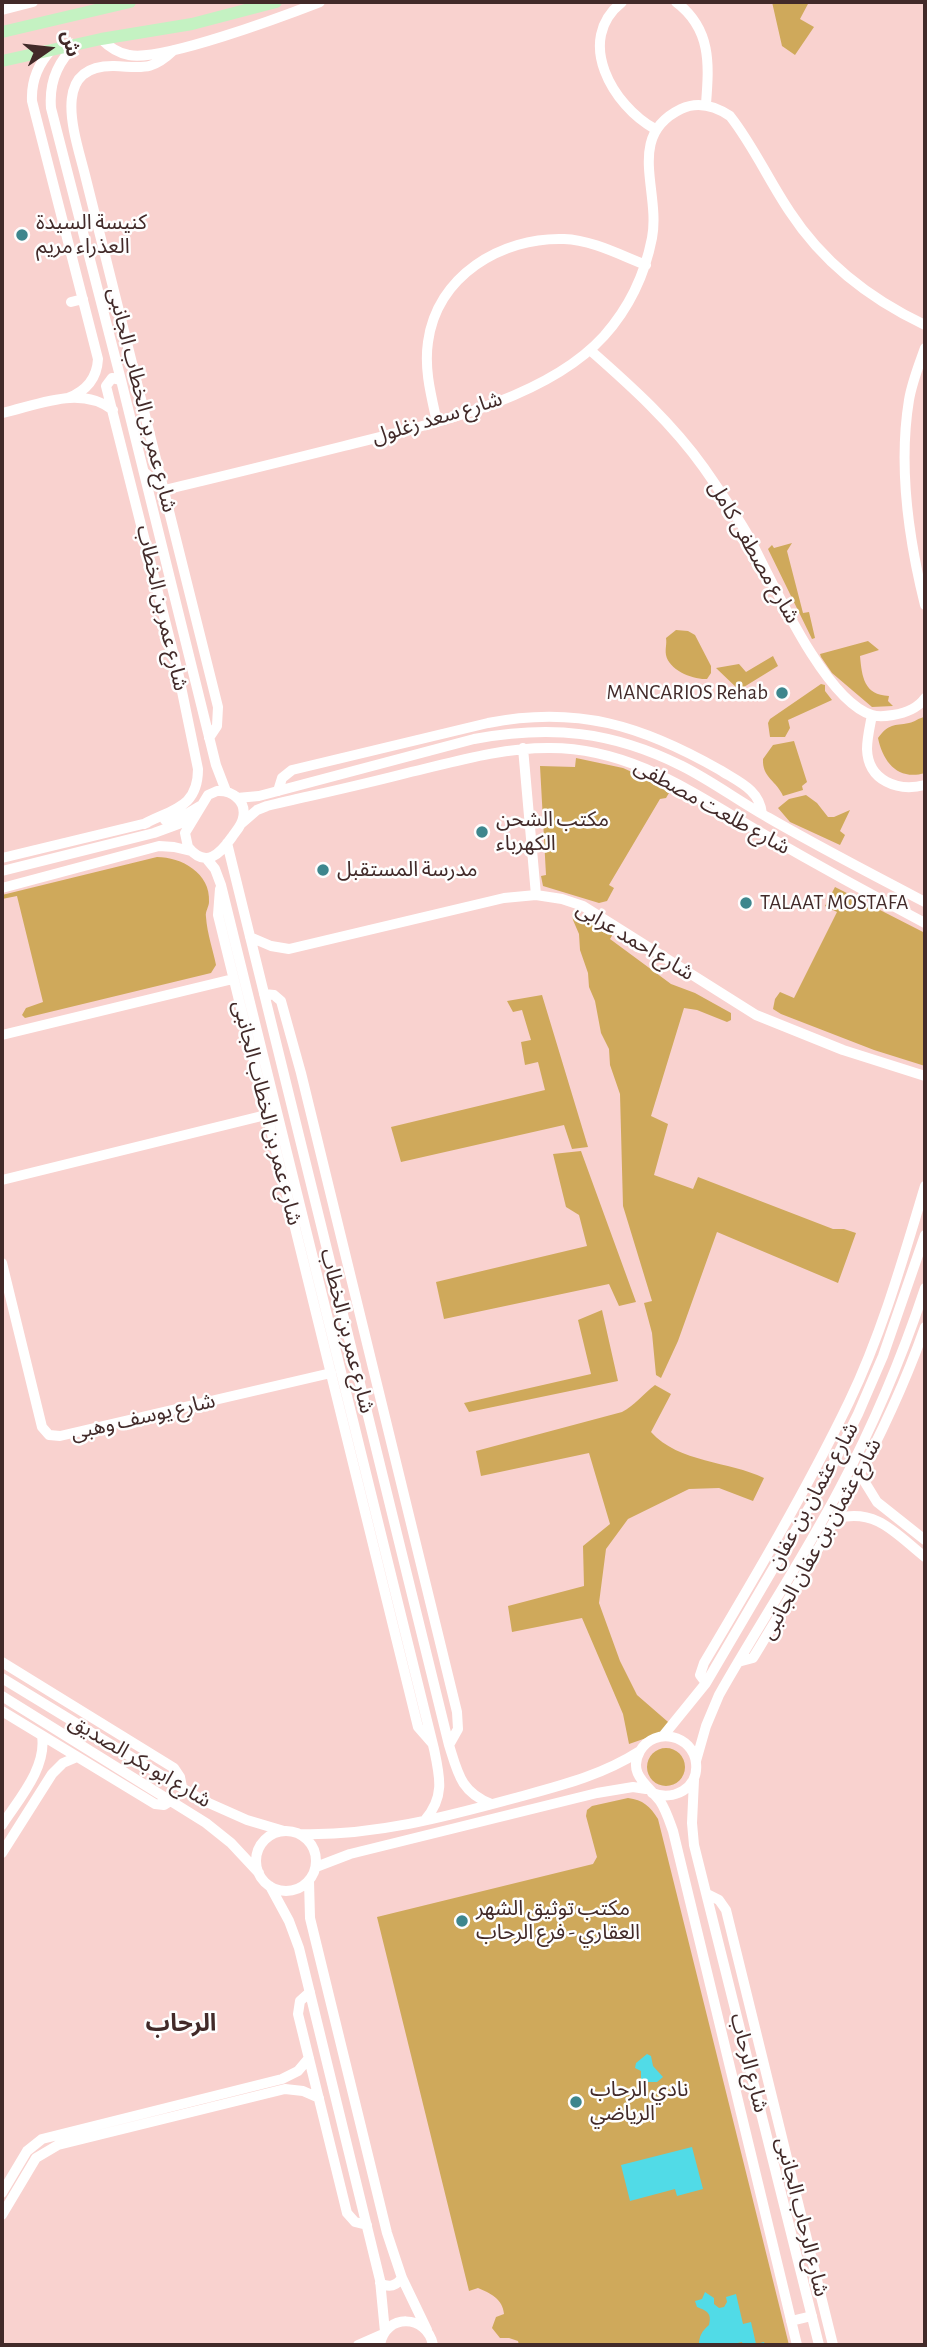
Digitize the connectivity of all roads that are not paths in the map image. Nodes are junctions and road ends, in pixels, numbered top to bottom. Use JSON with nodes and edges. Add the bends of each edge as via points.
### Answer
{"nodes":[{"id":1,"x":33,"y":2,"type":"edge"},
{"id":2,"x":130,"y":2,"type":"edge"},
{"id":3,"x":276,"y":2,"type":"edge"},
{"id":4,"x":320,"y":2,"type":"edge"},
{"id":5,"x":622,"y":2,"type":"edge"},
{"id":6,"x":676,"y":2,"type":"edge"},
{"id":7,"x":2,"y":10,"type":"edge"},
{"id":8,"x":2,"y":33,"type":"edge"},
{"id":9,"x":101,"y":39,"type":"junction"},
{"id":10,"x":76,"y":44,"type":"junction"},
{"id":11,"x":52,"y":49,"type":"junction"},
{"id":12,"x":174,"y":50,"type":"junction"},
{"id":13,"x":2,"y":61,"type":"edge"},
{"id":14,"x":706,"y":104,"type":"junction"},
{"id":15,"x":654,"y":129,"type":"junction"},
{"id":16,"x":75,"y":135,"type":"junction"},
{"id":17,"x":59,"y":139,"type":"junction"},
{"id":18,"x":43,"y":142,"type":"junction"},
{"id":19,"x":646,"y":265,"type":"junction"},
{"id":20,"x":83,"y":299,"type":"junction"},
{"id":21,"x":71,"y":302,"type":"dead end"},
{"id":22,"x":925,"y":325,"type":"edge"},
{"id":23,"x":925,"y":348,"type":"edge"},
{"id":24,"x":590,"y":350,"type":"junction"},
{"id":25,"x":121,"y":380,"type":"junction"},
{"id":26,"x":68,"y":398,"type":"junction"},
{"id":27,"x":113,"y":410,"type":"junction"},
{"id":28,"x":2,"y":413,"type":"edge"},
{"id":29,"x":437,"y":422,"type":"junction"},
{"id":30,"x":144,"y":472,"type":"junction"},
{"id":31,"x":164,"y":490,"type":"junction"},
{"id":32,"x":925,"y":605,"type":"edge"},
{"id":33,"x":925,"y":702,"type":"edge"},
{"id":34,"x":872,"y":715,"type":"junction"},
{"id":35,"x":209,"y":738,"type":"junction"},
{"id":36,"x":523,"y":748,"type":"junction"},
{"id":37,"x":370,"y":766,"type":"junction"},
{"id":38,"x":375,"y":781,"type":"junction"},
{"id":39,"x":925,"y":785,"type":"edge"},
{"id":40,"x":278,"y":791,"type":"junction"},
{"id":41,"x":226,"y":792,"type":"junction"},
{"id":42,"x":237,"y":798,"type":"junction"},
{"id":43,"x":200,"y":806,"type":"junction"},
{"id":44,"x":762,"y":814,"type":"junction"},
{"id":45,"x":192,"y":819,"type":"junction"},
{"id":46,"x":242,"y":822,"type":"junction"},
{"id":47,"x":144,"y":824,"type":"junction"},
{"id":48,"x":228,"y":843,"type":"junction"},
{"id":49,"x":191,"y":851,"type":"junction"},
{"id":50,"x":2,"y":858,"type":"edge"},
{"id":51,"x":206,"y":858,"type":"junction"},
{"id":52,"x":2,"y":871,"type":"edge"},
{"id":53,"x":221,"y":885,"type":"junction"},
{"id":54,"x":2,"y":888,"type":"edge"},
{"id":55,"x":536,"y":895,"type":"junction"},
{"id":56,"x":925,"y":902,"type":"edge"},
{"id":57,"x":925,"y":923,"type":"edge"},
{"id":58,"x":250,"y":937,"type":"junction"},
{"id":59,"x":233,"y":979,"type":"junction"},
{"id":60,"x":264,"y":995,"type":"junction"},
{"id":61,"x":2,"y":1035,"type":"edge"},
{"id":62,"x":925,"y":1076,"type":"edge"},
{"id":63,"x":273,"y":1113,"type":"junction"},
{"id":64,"x":2,"y":1180,"type":"edge"},
{"id":65,"x":925,"y":1186,"type":"edge"},
{"id":66,"x":925,"y":1236,"type":"edge"},
{"id":67,"x":2,"y":1263,"type":"edge"},
{"id":68,"x":925,"y":1288,"type":"edge"},
{"id":69,"x":340,"y":1304,"type":"junction"},
{"id":70,"x":326,"y":1308,"type":"junction"},
{"id":71,"x":925,"y":1327,"type":"edge"},
{"id":72,"x":331,"y":1373,"type":"junction"},
{"id":73,"x":861,"y":1476,"type":"junction"},
{"id":74,"x":824,"y":1482,"type":"junction"},
{"id":75,"x":839,"y":1490,"type":"junction"},
{"id":76,"x":838,"y":1518,"type":"junction"},
{"id":77,"x":925,"y":1540,"type":"edge"},
{"id":78,"x":925,"y":1557,"type":"edge"},
{"id":79,"x":2,"y":1662,"type":"edge"},
{"id":80,"x":738,"y":1662,"type":"junction"},
{"id":81,"x":2,"y":1678,"type":"edge"},
{"id":82,"x":706,"y":1683,"type":"junction"},
{"id":83,"x":2,"y":1696,"type":"edge"},
{"id":84,"x":2,"y":1711,"type":"edge"},
{"id":85,"x":42,"y":1736,"type":"junction"},
{"id":86,"x":663,"y":1736,"type":"junction"},
{"id":87,"x":432,"y":1743,"type":"junction"},
{"id":88,"x":449,"y":1745,"type":"junction"},
{"id":89,"x":640,"y":1751,"type":"junction"},
{"id":90,"x":77,"y":1757,"type":"junction"},
{"id":91,"x":696,"y":1761,"type":"junction"},
{"id":92,"x":694,"y":1779,"type":"junction"},
{"id":93,"x":182,"y":1787,"type":"junction"},
{"id":94,"x":649,"y":1791,"type":"junction"},
{"id":95,"x":172,"y":1800,"type":"junction"},
{"id":96,"x":491,"y":1804,"type":"junction"},
{"id":97,"x":425,"y":1820,"type":"junction"},
{"id":98,"x":2,"y":1825,"type":"edge"},
{"id":99,"x":284,"y":1831,"type":"junction"},
{"id":100,"x":300,"y":1834,"type":"junction"},
{"id":101,"x":2,"y":1853,"type":"edge"},
{"id":102,"x":316,"y":1867,"type":"junction"},
{"id":103,"x":259,"y":1873,"type":"junction"},
{"id":104,"x":309,"y":1881,"type":"junction"},
{"id":105,"x":270,"y":1886,"type":"junction"},
{"id":106,"x":707,"y":1894,"type":"junction"},
{"id":107,"x":310,"y":1992,"type":"junction"},
{"id":108,"x":309,"y":2057,"type":"junction"},
{"id":109,"x":319,"y":2098,"type":"junction"},
{"id":110,"x":183,"y":2109,"type":"junction"},
{"id":111,"x":791,"y":2175,"type":"junction"},
{"id":112,"x":778,"y":2178,"type":"junction"},
{"id":113,"x":2,"y":2193,"type":"edge"},
{"id":114,"x":2,"y":2214,"type":"edge"},
{"id":115,"x":367,"y":2225,"type":"junction"},
{"id":116,"x":402,"y":2278,"type":"junction"},
{"id":117,"x":380,"y":2283,"type":"junction"},
{"id":118,"x":812,"y":2316,"type":"junction"},
{"id":119,"x":791,"y":2321,"type":"junction"},
{"id":120,"x":427,"y":2330,"type":"junction"},
{"id":121,"x":384,"y":2333,"type":"junction"},
{"id":122,"x":433,"y":2344,"type":"edge"},
{"id":123,"x":358,"y":2345,"type":"edge"},
{"id":124,"x":380,"y":2345,"type":"edge"},
{"id":125,"x":797,"y":2345,"type":"edge"},
{"id":126,"x":819,"y":2345,"type":"edge"},
{"id":127,"x":833,"y":2345,"type":"edge"}],
"edges":[{"from":1,"to":7,"type":"street"},
{"from":2,"to":8,"type":"main road"},
{"from":3,"to":9,"type":"main road","via":[[192,24]]},
{"from":4,"to":12,"type":"street"},
{"from":5,"to":15,"type":"street","via":[[603,31],[604,71],[622,103]]},
{"from":6,"to":14,"type":"street","via":[[687,9],[705,44],[709,64]]},
{"from":9,"to":10,"type":"main road"},
{"from":9,"to":12,"type":"street","via":[[128,55]]},
{"from":10,"to":11,"type":"main road"},
{"from":10,"to":17,"type":"street","name":"شارع عمر بن الخطاب","via":[[52,82],[51,108]]},
{"from":11,"to":13,"type":"main road"},
{"from":11,"to":18,"type":"street","via":[[38,68],[32,92]]},
{"from":12,"to":16,"type":"street","name":"شارع عمر بن الخطاب الجانبى","via":[[150,66],[100,68],[80,78],[71,98]]},
{"from":14,"to":15,"type":"street","via":[[668,115]]},
{"from":14,"to":22,"type":"street","via":[[730,116],[791,214],[829,261],[883,303]]},
{"from":15,"to":19,"type":"street","name":"شارع سعد زغلول","via":[[649,160],[653,233]]},
{"from":16,"to":17,"type":"street"},
{"from":16,"to":31,"type":"street","name":"شارع عمر بن الخطاب الجانبى"},
{"from":17,"to":18,"type":"street"},
{"from":17,"to":25,"type":"street","name":"شارع عمر بن الخطاب"},
{"from":18,"to":20,"type":"street"},
{"from":19,"to":24,"type":"street","name":"شارع سعد زغلول","via":[[622,312]]},
{"from":19,"to":29,"type":"street","via":[[586,242],[565,239],[510,247],[474,265],[446,295],[428,341],[427,364]]},
{"from":20,"to":21,"type":"street"},
{"from":20,"to":26,"type":"street","via":[[97,366],[85,389]]},
{"from":23,"to":32,"type":"street","via":[[909,402],[905,489]]},
{"from":24,"to":29,"type":"street","name":"شارع سعد زغلول","via":[[533,386]]},
{"from":24,"to":34,"type":"street","name":"شارع مصطفى كامل","via":[[663,418],[702,465],[744,528],[817,664],[847,699]]},
{"from":25,"to":27,"type":"street","name":"شارع عمر بن الخطاب","via":[[112,378],[107,383]]},
{"from":25,"to":30,"type":"street","name":"شارع عمر بن الخطاب"},
{"from":26,"to":27,"type":"street","via":[[92,398]]},
{"from":26,"to":28,"type":"street"},
{"from":27,"to":47,"type":"street","name":"شارع عمر بن الخطاب","via":[[198,769],[197,784],[186,804]]},
{"from":29,"to":31,"type":"street","name":"شارع سعد زغلول"},
{"from":30,"to":31,"type":"street"},
{"from":30,"to":35,"type":"street","name":"شارع عمر بن الخطاب"},
{"from":31,"to":35,"type":"street","name":"شارع عمر بن الخطاب الجانبى","via":[[218,707],[217,726]]},
{"from":33,"to":34,"type":"street","via":[[899,714]]},
{"from":34,"to":39,"type":"street","via":[[867,746],[876,774],[894,785]]},
{"from":35,"to":41,"type":"street","name":"شارع عمر بن الخطاب"},
{"from":36,"to":38,"type":"street","name":"شارع طلعت مصطفى"},
{"from":36,"to":55,"type":"street"},
{"from":36,"to":57,"type":"street","name":"شارع طلعت مصطفى","via":[[583,750],[650,769]]},
{"from":37,"to":38,"type":"street"},
{"from":37,"to":40,"type":"street","name":"شارع طلعت مصطفى"},
{"from":37,"to":44,"type":"street","name":"شارع طلعت مصطفى","via":[[474,739],[566,731],[608,738],[656,754]]},
{"from":38,"to":46,"type":"street","name":"شارع طلعت مصطفى","via":[[267,806]]},
{"from":40,"to":42,"type":"street","name":"شارع طلعت مصطفى"},
{"from":40,"to":44,"type":"street","via":[[282,778],[292,770],[488,723],[553,716],[612,724],[671,744],[754,793]]},
{"from":41,"to":42,"type":"street"},
{"from":41,"to":43,"type":"street","via":[[212,793]]},
{"from":42,"to":46,"type":"street","via":[[243,807]]},
{"from":43,"to":45,"type":"street"},
{"from":43,"to":47,"type":"street","via":[[176,818]]},
{"from":44,"to":56,"type":"street","name":"شارع طلعت مصطفى"},
{"from":45,"to":49,"type":"street","via":[[185,838]]},
{"from":45,"to":52,"type":"street"},
{"from":46,"to":48,"type":"street"},
{"from":47,"to":50,"type":"street"},
{"from":48,"to":51,"type":"street","via":[[217,855]]},
{"from":48,"to":58,"type":"street","name":"شارع عمر بن الخطاب"},
{"from":49,"to":51,"type":"street"},
{"from":49,"to":54,"type":"street","via":[[159,846]]},
{"from":51,"to":53,"type":"street","name":"شارع عمر بن الخطاب"},
{"from":53,"to":59,"type":"street","name":"شارع عمر بن الخطاب الجانبى","via":[[218,915]]},
{"from":53,"to":63,"type":"street","name":"شارع عمر بن الخطاب"},
{"from":55,"to":58,"type":"street","name":"شارع احمد عرابى","via":[[504,898],[289,949]]},
{"from":55,"to":62,"type":"street","name":"شارع احمد عرابى","via":[[594,912],[756,1015]]},
{"from":58,"to":60,"type":"street","name":"شارع عمر بن الخطاب"},
{"from":59,"to":61,"type":"street"},
{"from":59,"to":63,"type":"street","name":"شارع عمر بن الخطاب الجانبى"},
{"from":60,"to":69,"type":"street","name":"شارع عمر بن الخطاب"},
{"from":60,"to":88,"type":"street","name":"شارع عمر بن الخطاب الجانبى","via":[[281,1001],[301,1073],[457,1712],[458,1729]]},
{"from":63,"to":64,"type":"street"},
{"from":63,"to":70,"type":"street","name":"شارع عمر بن الخطاب"},
{"from":63,"to":72,"type":"street","name":"شارع عمر بن الخطاب الجانبى"},
{"from":65,"to":82,"type":"street","name":"شارع عثمان بن عفان الجانبى","via":[[884,1315],[849,1401],[766,1559],[704,1663],[700,1675]]},
{"from":66,"to":74,"type":"street","name":"شارع عثمان بن عفان","via":[[883,1356]]},
{"from":67,"to":72,"type":"street","name":"شارع يوسف وهبى","via":[[42,1427],[49,1435],[125,1422]]},
{"from":68,"to":75,"type":"street","name":"شارع عثمان بن عفان","via":[[892,1378]]},
{"from":69,"to":70,"type":"street"},
{"from":69,"to":88,"type":"street","name":"شارع عمر بن الخطاب"},
{"from":70,"to":87,"type":"street","name":"شارع عمر بن الخطاب"},
{"from":71,"to":73,"type":"street","name":"شارع عثمان بن عفان الجانبى"},
{"from":72,"to":87,"type":"street","name":"شارع عمر بن الخطاب الجانبى","via":[[418,1727]]},
{"from":73,"to":76,"type":"street","name":"شارع عثمان بن عفان الجانبى"},
{"from":73,"to":77,"type":"street","via":[[877,1502]]},
{"from":74,"to":75,"type":"street"},
{"from":74,"to":82,"type":"street","name":"شارع عثمان بن عفان"},
{"from":75,"to":80,"type":"street","name":"شارع عثمان بن عفان"},
{"from":76,"to":78,"type":"street","via":[[849,1515],[882,1522]]},
{"from":76,"to":80,"type":"street","name":"شارع عثمان بن عفان الجانبى","via":[[753,1658]]},
{"from":79,"to":93,"type":"street","via":[[174,1768]]},
{"from":80,"to":91,"type":"street","name":"شارع عثمان بن عفان","via":[[713,1710]]},
{"from":81,"to":93,"type":"street","name":"شارع ابو بكر الصديق"},
{"from":82,"to":86,"type":"street","name":"شارع عثمان بن عفان"},
{"from":83,"to":95,"type":"street","name":"شارع ابو بكر الصديق"},
{"from":84,"to":85,"type":"street"},
{"from":85,"to":90,"type":"street"},
{"from":85,"to":98,"type":"street","via":[[39,1766]]},
{"from":86,"to":89,"type":"street"},
{"from":86,"to":91,"type":"street","via":[[688,1745]]},
{"from":87,"to":97,"type":"street","name":"شارع عمر بن الخطاب","via":[[441,1785],[439,1798]]},
{"from":88,"to":96,"type":"street","name":"شارع عمر بن الخطاب","via":[[464,1787]]},
{"from":89,"to":94,"type":"street","via":[[637,1775]]},
{"from":89,"to":96,"type":"street","via":[[586,1778]]},
{"from":90,"to":95,"type":"street","via":[[155,1804]]},
{"from":90,"to":101,"type":"street","via":[[52,1774]]},
{"from":91,"to":92,"type":"street"},
{"from":92,"to":94,"type":"street","via":[[676,1795]]},
{"from":92,"to":106,"type":"street","name":"شارع الرحاب","via":[[694,1845]]},
{"from":93,"to":99,"type":"street","name":"شارع ابو بكر الصديق","via":[[233,1815]]},
{"from":94,"to":102,"type":"street","via":[[633,1787],[597,1793],[350,1854]]},
{"from":94,"to":119,"type":"street","name":"شارع الرحاب","via":[[666,1812],[673,1831]]},
{"from":95,"to":103,"type":"street","name":"شارع ابو بكر الصديق","via":[[220,1833]]},
{"from":96,"to":97,"type":"street"},
{"from":97,"to":100,"type":"street","via":[[355,1833]]},
{"from":99,"to":100,"type":"street"},
{"from":99,"to":103,"type":"street","via":[[273,1834],[258,1851]]},
{"from":100,"to":102,"type":"street","via":[[315,1852]]},
{"from":102,"to":104,"type":"street"},
{"from":103,"to":105,"type":"street"},
{"from":104,"to":105,"type":"street","via":[[295,1890]]},
{"from":104,"to":116,"type":"street","via":[[310,1918]]},
{"from":105,"to":107,"type":"street","via":[[295,1935]]},
{"from":106,"to":111,"type":"street","name":"شارع الرحاب الجانبى","via":[[726,1910]]},
{"from":106,"to":112,"type":"street","name":"شارع الرحاب"},
{"from":107,"to":108,"type":"street","via":[[298,2007]]},
{"from":107,"to":115,"type":"street"},
{"from":108,"to":109,"type":"street"},
{"from":108,"to":110,"type":"street","via":[[290,2076]]},
{"from":109,"to":110,"type":"street","via":[[285,2089]]},
{"from":109,"to":115,"type":"street","via":[[347,2213],[355,2222]]},
{"from":110,"to":113,"type":"street","via":[[42,2139],[27,2151]]},
{"from":110,"to":114,"type":"street","via":[[50,2148],[36,2158]]},
{"from":111,"to":112,"type":"street"},
{"from":111,"to":127,"type":"street","name":"شارع الرحاب الجانبى"},
{"from":112,"to":118,"type":"street","name":"شارع الرحاب"},
{"from":115,"to":117,"type":"street"},
{"from":116,"to":117,"type":"street","via":[[395,2285]]},
{"from":116,"to":120,"type":"street"},
{"from":117,"to":121,"type":"street"},
{"from":118,"to":119,"type":"street"},
{"from":118,"to":126,"type":"street","name":"شارع الرحاب"},
{"from":119,"to":125,"type":"street","name":"شارع الرحاب"},
{"from":120,"to":121,"type":"street","via":[[402,2320]]},
{"from":120,"to":122,"type":"street"},
{"from":121,"to":123,"type":"street"},
{"from":121,"to":124,"type":"street"}]}
